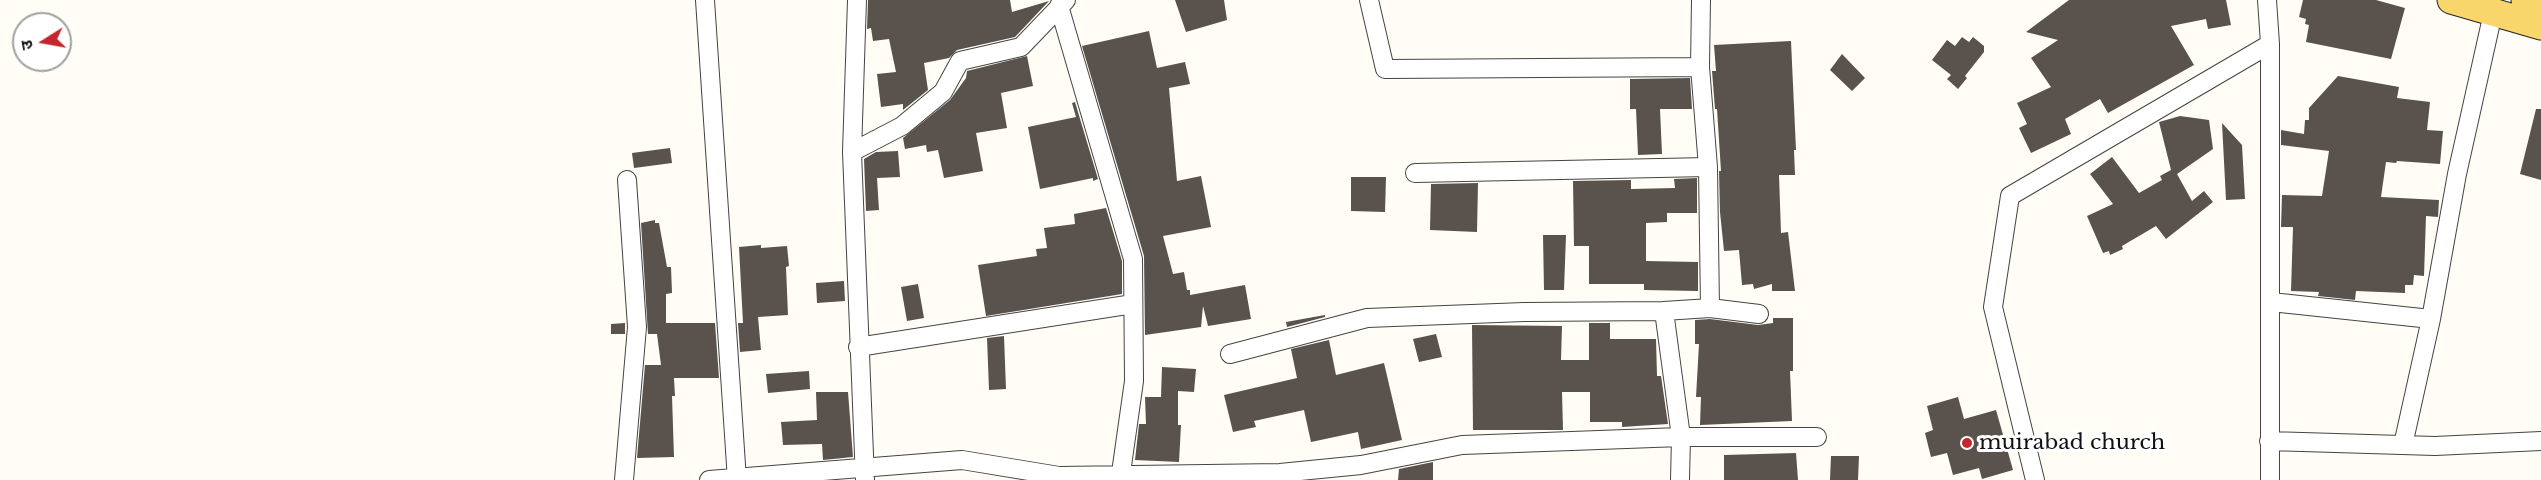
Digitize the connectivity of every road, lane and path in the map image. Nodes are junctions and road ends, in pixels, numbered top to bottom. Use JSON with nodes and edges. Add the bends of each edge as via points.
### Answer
{"nodes":[{"id":1,"x":705,"y":0,"type":"edge"},
{"id":2,"x":857,"y":0,"type":"edge"},
{"id":3,"x":1369,"y":0,"type":"edge"},
{"id":4,"x":1701,"y":0,"type":"edge"},
{"id":5,"x":2267,"y":0,"type":"edge"},
{"id":6,"x":2451,"y":0,"type":"edge"},
{"id":7,"x":2525,"y":0,"type":"edge"},
{"id":8,"x":1063,"y":3,"type":"edge"},
{"id":9,"x":2541,"y":4,"type":"edge"},
{"id":10,"x":2493,"y":13,"type":"junction"},
{"id":11,"x":2541,"y":26,"type":"edge"},
{"id":12,"x":2270,"y":44,"type":"junction"},
{"id":13,"x":1701,"y":67,"type":"junction"},
{"id":14,"x":852,"y":152,"type":"junction"},
{"id":15,"x":1708,"y":167,"type":"junction"},
{"id":16,"x":1415,"y":173,"type":"dead end"},
{"id":17,"x":627,"y":180,"type":"dead end"},
{"id":18,"x":2271,"y":302,"type":"junction"},
{"id":19,"x":1133,"y":304,"type":"junction"},
{"id":20,"x":1710,"y":308,"type":"junction"},
{"id":21,"x":1664,"y":311,"type":"junction"},
{"id":22,"x":1760,"y":314,"type":"dead end"},
{"id":23,"x":2431,"y":319,"type":"junction"},
{"id":24,"x":858,"y":347,"type":"junction"},
{"id":25,"x":1230,"y":354,"type":"dead end"},
{"id":26,"x":1681,"y":437,"type":"junction"},
{"id":27,"x":1816,"y":437,"type":"dead end"},
{"id":28,"x":2269,"y":441,"type":"junction"},
{"id":29,"x":2541,"y":441,"type":"edge"},
{"id":30,"x":2403,"y":445,"type":"junction"},
{"id":31,"x":864,"y":474,"type":"edge"},
{"id":32,"x":1239,"y":476,"type":"edge"},
{"id":33,"x":1120,"y":478,"type":"edge"},
{"id":34,"x":737,"y":479,"type":"edge"},
{"id":35,"x":624,"y":480,"type":"edge"},
{"id":36,"x":709,"y":480,"type":"edge"},
{"id":37,"x":1680,"y":480,"type":"edge"},
{"id":38,"x":2035,"y":480,"type":"edge"},
{"id":39,"x":2270,"y":480,"type":"edge"}],
"edges":[{"from":1,"to":34,"type":"street"},
{"from":2,"to":14,"type":"street"},
{"from":3,"to":13,"type":"street","via":[[1385,69]]},
{"from":4,"to":13,"type":"street"},
{"from":5,"to":12,"type":"street"},
{"from":6,"to":10,"type":"main road"},
{"from":7,"to":9,"type":"main road"},
{"from":8,"to":14,"type":"street","via":[[1021,47],[960,61],[943,92],[902,126]]},
{"from":8,"to":19,"type":"street","via":[[1133,259]]},
{"from":10,"to":11,"type":"main road"},
{"from":10,"to":23,"type":"street","via":[[2457,174]]},
{"from":12,"to":18,"type":"street"},
{"from":12,"to":38,"type":"street","via":[[2010,196],[1993,307]]},
{"from":13,"to":15,"type":"street"},
{"from":14,"to":24,"type":"street"},
{"from":15,"to":16,"type":"street"},
{"from":15,"to":20,"type":"street"},
{"from":17,"to":35,"type":"street","via":[[637,327]]},
{"from":18,"to":23,"type":"street"},
{"from":18,"to":28,"type":"street"},
{"from":19,"to":24,"type":"street"},
{"from":19,"to":33,"type":"street","via":[[1134,381]]},
{"from":20,"to":21,"type":"street"},
{"from":20,"to":22,"type":"street"},
{"from":21,"to":25,"type":"street","via":[[1367,318]]},
{"from":21,"to":26,"type":"street"},
{"from":23,"to":30,"type":"street"},
{"from":24,"to":31,"type":"street"},
{"from":26,"to":27,"type":"street"},
{"from":26,"to":32,"type":"street","via":[[1462,445],[1361,465]]},
{"from":26,"to":37,"type":"street"},
{"from":28,"to":30,"type":"street"},
{"from":28,"to":39,"type":"street"},
{"from":29,"to":30,"type":"street"},
{"from":31,"to":33,"type":"street","via":[[962,460],[1059,476]]},
{"from":31,"to":34,"type":"street"},
{"from":32,"to":33,"type":"street"},
{"from":34,"to":36,"type":"street"}]}
